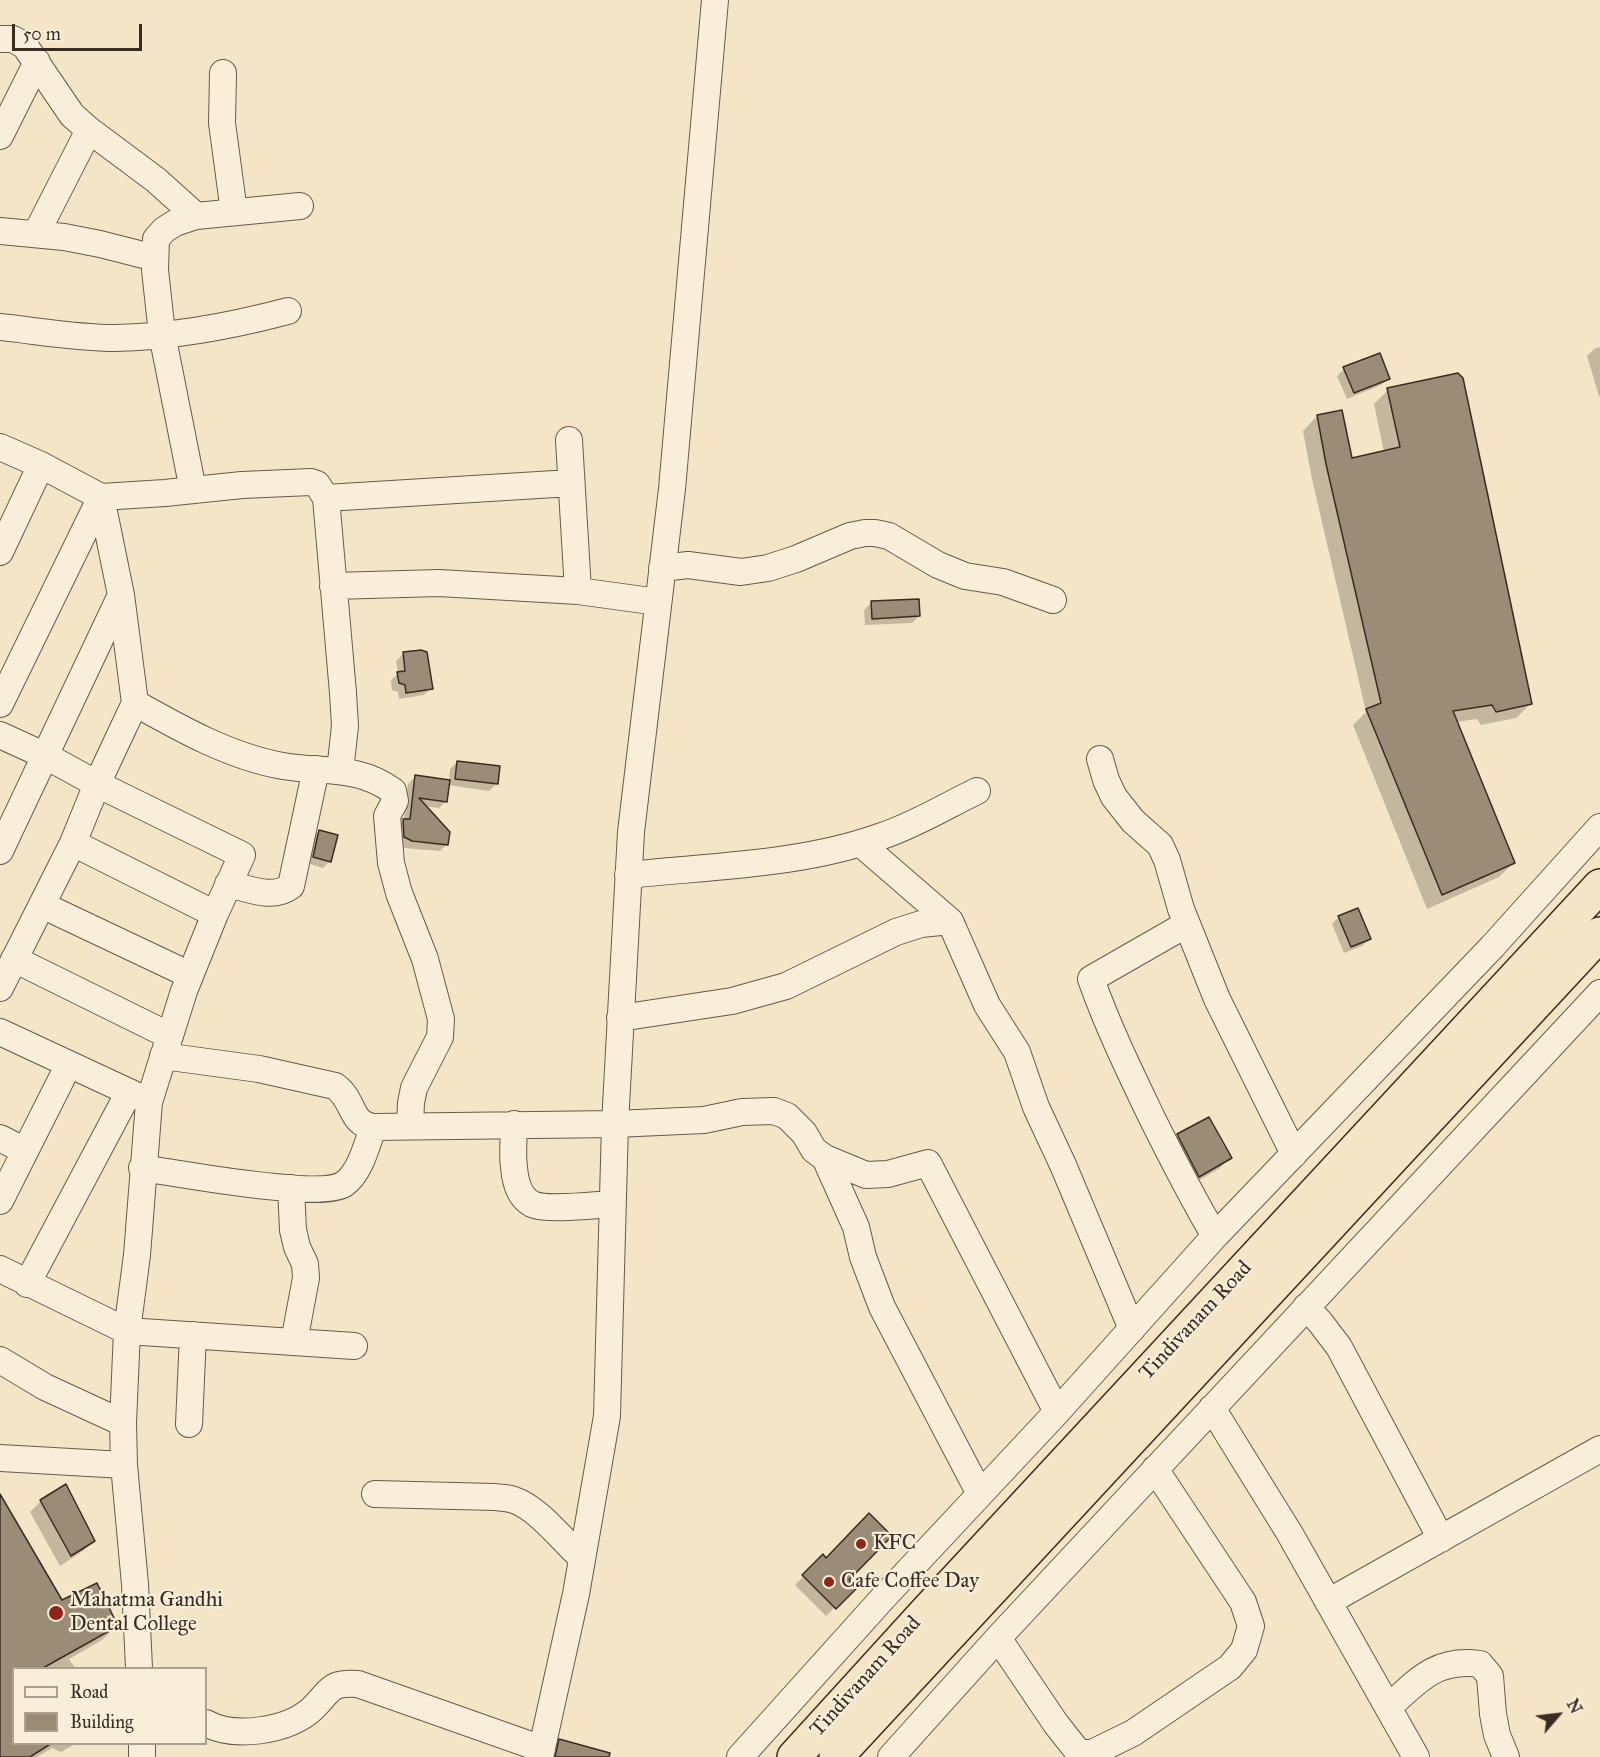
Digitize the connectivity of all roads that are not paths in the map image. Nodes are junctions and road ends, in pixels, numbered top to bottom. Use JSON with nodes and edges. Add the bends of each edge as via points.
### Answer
{"nodes":[{"id":1,"x":715,"y":0,"type":"edge"},
{"id":2,"x":0,"y":39,"type":"edge"},
{"id":3,"x":37,"y":62,"type":"junction"},
{"id":4,"x":223,"y":74,"type":"dead end"},
{"id":5,"x":89,"y":130,"type":"junction"},
{"id":6,"x":0,"y":136,"type":"edge"},
{"id":7,"x":300,"y":206,"type":"dead end"},
{"id":8,"x":234,"y":212,"type":"junction"},
{"id":9,"x":196,"y":216,"type":"junction"},
{"id":10,"x":0,"y":231,"type":"edge"},
{"id":11,"x":36,"y":234,"type":"junction"},
{"id":12,"x":155,"y":258,"type":"junction"},
{"id":13,"x":288,"y":311,"type":"dead end"},
{"id":14,"x":0,"y":327,"type":"edge"},
{"id":15,"x":162,"y":334,"type":"junction"},
{"id":16,"x":569,"y":440,"type":"dead end"},
{"id":17,"x":0,"y":447,"type":"edge"},
{"id":18,"x":41,"y":465,"type":"junction"},
{"id":19,"x":571,"y":483,"type":"junction"},
{"id":20,"x":193,"y":490,"type":"junction"},
{"id":21,"x":101,"y":496,"type":"junction"},
{"id":22,"x":326,"y":498,"type":"junction"},
{"id":23,"x":0,"y":552,"type":"edge"},
{"id":24,"x":662,"y":568,"type":"junction"},
{"id":25,"x":333,"y":586,"type":"junction"},
{"id":26,"x":578,"y":591,"type":"junction"},
{"id":27,"x":121,"y":595,"type":"junction"},
{"id":28,"x":1053,"y":600,"type":"dead end"},
{"id":29,"x":658,"y":602,"type":"junction"},
{"id":30,"x":135,"y":703,"type":"junction"},
{"id":31,"x":0,"y":704,"type":"edge"},
{"id":32,"x":0,"y":735,"type":"edge"},
{"id":33,"x":46,"y":756,"type":"junction"},
{"id":34,"x":1100,"y":759,"type":"dead end"},
{"id":35,"x":328,"y":770,"type":"junction"},
{"id":36,"x":97,"y":784,"type":"junction"},
{"id":37,"x":977,"y":791,"type":"dead end"},
{"id":38,"x":1600,"y":827,"type":"edge"},
{"id":39,"x":73,"y":843,"type":"junction"},
{"id":40,"x":860,"y":843,"type":"junction"},
{"id":41,"x":0,"y":851,"type":"edge"},
{"id":42,"x":628,"y":875,"type":"junction"},
{"id":43,"x":228,"y":884,"type":"junction"},
{"id":44,"x":1600,"y":886,"type":"edge"},
{"id":45,"x":42,"y":905,"type":"junction"},
{"id":46,"x":215,"y":914,"type":"junction"},
{"id":47,"x":950,"y":921,"type":"junction"},
{"id":48,"x":1187,"y":924,"type":"junction"},
{"id":49,"x":1600,"y":934,"type":"edge"},
{"id":50,"x":14,"y":959,"type":"junction"},
{"id":51,"x":190,"y":975,"type":"junction"},
{"id":52,"x":0,"y":987,"type":"edge"},
{"id":53,"x":1600,"y":993,"type":"edge"},
{"id":54,"x":620,"y":1018,"type":"junction"},
{"id":55,"x":0,"y":1032,"type":"edge"},
{"id":56,"x":166,"y":1046,"type":"junction"},
{"id":57,"x":69,"y":1064,"type":"junction"},
{"id":58,"x":139,"y":1097,"type":"junction"},
{"id":59,"x":514,"y":1124,"type":"junction"},
{"id":60,"x":615,"y":1124,"type":"junction"},
{"id":61,"x":410,"y":1125,"type":"junction"},
{"id":62,"x":373,"y":1127,"type":"junction"},
{"id":63,"x":0,"y":1138,"type":"edge"},
{"id":64,"x":25,"y":1151,"type":"junction"},
{"id":65,"x":1293,"y":1154,"type":"junction"},
{"id":66,"x":825,"y":1158,"type":"junction"},
{"id":67,"x":142,"y":1168,"type":"junction"},
{"id":68,"x":291,"y":1188,"type":"junction"},
{"id":69,"x":0,"y":1201,"type":"edge"},
{"id":70,"x":612,"y":1204,"type":"junction"},
{"id":71,"x":1215,"y":1236,"type":"junction"},
{"id":72,"x":0,"y":1269,"type":"edge"},
{"id":73,"x":27,"y":1284,"type":"junction"},
{"id":74,"x":1306,"y":1307,"type":"junction"},
{"id":75,"x":1132,"y":1329,"type":"junction"},
{"id":76,"x":127,"y":1331,"type":"junction"},
{"id":77,"x":193,"y":1335,"type":"junction"},
{"id":78,"x":294,"y":1342,"type":"junction"},
{"id":79,"x":354,"y":1346,"type":"dead end"},
{"id":80,"x":0,"y":1360,"type":"edge"},
{"id":81,"x":1212,"y":1408,"type":"junction"},
{"id":82,"x":1057,"y":1412,"type":"junction"},
{"id":83,"x":123,"y":1423,"type":"junction"},
{"id":84,"x":189,"y":1424,"type":"dead end"},
{"id":85,"x":1600,"y":1449,"type":"edge"},
{"id":86,"x":0,"y":1458,"type":"edge"},
{"id":87,"x":124,"y":1465,"type":"junction"},
{"id":88,"x":1155,"y":1469,"type":"junction"},
{"id":89,"x":375,"y":1494,"type":"dead end"},
{"id":90,"x":980,"y":1494,"type":"junction"},
{"id":91,"x":1441,"y":1539,"type":"junction"},
{"id":92,"x":582,"y":1558,"type":"junction"},
{"id":93,"x":1328,"y":1602,"type":"junction"},
{"id":94,"x":998,"y":1638,"type":"junction"},
{"id":95,"x":139,"y":1667,"type":"edge"},
{"id":96,"x":1389,"y":1707,"type":"junction"},
{"id":97,"x":207,"y":1723,"type":"edge"},
{"id":98,"x":541,"y":1753,"type":"edge"},
{"id":99,"x":740,"y":1757,"type":"edge"},
{"id":100,"x":794,"y":1757,"type":"edge"},
{"id":101,"x":836,"y":1757,"type":"edge"},
{"id":102,"x":891,"y":1757,"type":"edge"},
{"id":103,"x":1416,"y":1757,"type":"edge"},
{"id":104,"x":1506,"y":1757,"type":"edge"}],
"edges":[{"from":1,"to":24,"type":"street"},
{"from":2,"to":3,"type":"street","via":[[13,39],[26,46]]},
{"from":3,"to":5,"type":"street","via":[[72,115]]},
{"from":3,"to":6,"type":"street"},
{"from":4,"to":8,"type":"street","via":[[222,123]]},
{"from":5,"to":9,"type":"street","via":[[156,180]]},
{"from":5,"to":11,"type":"street"},
{"from":7,"to":8,"type":"street"},
{"from":8,"to":9,"type":"street"},
{"from":9,"to":12,"type":"street","via":[[164,230],[156,239]]},
{"from":10,"to":11,"type":"street"},
{"from":11,"to":12,"type":"street"},
{"from":12,"to":15,"type":"street"},
{"from":13,"to":15,"type":"street"},
{"from":14,"to":15,"type":"street","via":[[113,338]]},
{"from":15,"to":20,"type":"street"},
{"from":16,"to":19,"type":"street"},
{"from":17,"to":18,"type":"street"},
{"from":18,"to":21,"type":"street"},
{"from":18,"to":23,"type":"street"},
{"from":19,"to":22,"type":"street"},
{"from":19,"to":26,"type":"street"},
{"from":20,"to":21,"type":"street"},
{"from":20,"to":22,"type":"street","via":[[300,481],[317,484]]},
{"from":21,"to":27,"type":"street"},
{"from":21,"to":31,"type":"street"},
{"from":22,"to":25,"type":"street"},
{"from":24,"to":28,"type":"street","via":[[688,565],[750,571],[796,559],[865,532],[890,536],[965,576],[1003,582]]},
{"from":24,"to":29,"type":"street"},
{"from":25,"to":26,"type":"street","via":[[439,583]]},
{"from":25,"to":35,"type":"street","via":[[345,726]]},
{"from":26,"to":29,"type":"street"},
{"from":27,"to":30,"type":"street"},
{"from":27,"to":33,"type":"street"},
{"from":29,"to":42,"type":"street"},
{"from":30,"to":35,"type":"street","via":[[246,756],[283,766]]},
{"from":30,"to":36,"type":"street"},
{"from":32,"to":33,"type":"street"},
{"from":33,"to":36,"type":"street"},
{"from":33,"to":41,"type":"street"},
{"from":34,"to":48,"type":"street","via":[[1114,797],[1160,845]]},
{"from":35,"to":43,"type":"street","via":[[291,886],[282,893],[271,894]]},
{"from":35,"to":61,"type":"street","via":[[368,777],[393,791],[395,801],[387,816],[391,862],[441,1019],[440,1036],[414,1088]]},
{"from":36,"to":39,"type":"street"},
{"from":36,"to":43,"type":"street","via":[[242,855]]},
{"from":37,"to":40,"type":"street"},
{"from":38,"to":65,"type":"street","via":[[1492,947]]},
{"from":39,"to":45,"type":"street"},
{"from":39,"to":46,"type":"street"},
{"from":40,"to":42,"type":"street","via":[[774,860]]},
{"from":40,"to":47,"type":"street"},
{"from":42,"to":54,"type":"street"},
{"from":43,"to":46,"type":"street"},
{"from":44,"to":100,"type":"highway","name":"Tindivanam Road"},
{"from":45,"to":50,"type":"street"},
{"from":45,"to":51,"type":"street"},
{"from":46,"to":51,"type":"street"},
{"from":47,"to":54,"type":"street","via":[[896,932],[786,986],[732,1001]]},
{"from":47,"to":75,"type":"street","via":[[987,1005],[1017,1052],[1036,1107]]},
{"from":48,"to":65,"type":"street","via":[[1217,999]]},
{"from":48,"to":71,"type":"street","via":[[1091,979],[1106,1024]]},
{"from":49,"to":101,"type":"highway"},
{"from":50,"to":52,"type":"street"},
{"from":50,"to":56,"type":"street"},
{"from":51,"to":56,"type":"street"},
{"from":53,"to":74,"type":"street"},
{"from":54,"to":60,"type":"street"},
{"from":55,"to":57,"type":"street"},
{"from":56,"to":58,"type":"street"},
{"from":56,"to":62,"type":"street","via":[[336,1086],[345,1093],[358,1122]]},
{"from":57,"to":58,"type":"street"},
{"from":57,"to":64,"type":"street"},
{"from":58,"to":67,"type":"street"},
{"from":58,"to":73,"type":"street"},
{"from":59,"to":60,"type":"street"},
{"from":59,"to":61,"type":"street"},
{"from":59,"to":70,"type":"street","via":[[517,1184],[531,1203],[544,1207]]},
{"from":60,"to":66,"type":"street","via":[[704,1120],[742,1112],[774,1111],[787,1116]]},
{"from":60,"to":70,"type":"street"},
{"from":61,"to":62,"type":"street"},
{"from":62,"to":68,"type":"street","via":[[358,1166],[344,1184],[323,1190]]},
{"from":63,"to":64,"type":"street"},
{"from":64,"to":69,"type":"street"},
{"from":65,"to":71,"type":"street"},
{"from":66,"to":82,"type":"street","via":[[866,1175],[888,1174],[928,1163]]},
{"from":66,"to":90,"type":"street","via":[[856,1227],[882,1307]]},
{"from":67,"to":68,"type":"street"},
{"from":67,"to":76,"type":"street"},
{"from":68,"to":78,"type":"street","via":[[293,1230],[306,1278]]},
{"from":70,"to":92,"type":"street","via":[[607,1416]]},
{"from":71,"to":75,"type":"street"},
{"from":72,"to":73,"type":"street"},
{"from":73,"to":76,"type":"street"},
{"from":74,"to":81,"type":"street"},
{"from":74,"to":91,"type":"street","via":[[1339,1347]]},
{"from":75,"to":82,"type":"street"},
{"from":76,"to":77,"type":"street"},
{"from":76,"to":83,"type":"street"},
{"from":77,"to":78,"type":"street"},
{"from":77,"to":84,"type":"street"},
{"from":78,"to":79,"type":"street"},
{"from":80,"to":83,"type":"street","via":[[45,1387]]},
{"from":81,"to":88,"type":"street"},
{"from":81,"to":93,"type":"street"},
{"from":82,"to":90,"type":"street"},
{"from":83,"to":87,"type":"street"},
{"from":85,"to":91,"type":"street"},
{"from":86,"to":87,"type":"street"},
{"from":87,"to":95,"type":"street"},
{"from":88,"to":94,"type":"street"},
{"from":88,"to":94,"type":"street","via":[[1243,1602],[1251,1626],[1244,1650],[1230,1667],[1133,1733],[1092,1753],[1079,1753]]},
{"from":89,"to":92,"type":"street","via":[[515,1500],[547,1522]]},
{"from":90,"to":99,"type":"street"},
{"from":91,"to":93,"type":"street"},
{"from":92,"to":98,"type":"street"},
{"from":93,"to":96,"type":"street"},
{"from":94,"to":102,"type":"street"},
{"from":96,"to":103,"type":"street"},
{"from":96,"to":104,"type":"street","via":[[1430,1672],[1462,1661],[1480,1664],[1490,1676],[1497,1735]]},
{"from":97,"to":98,"type":"street","via":[[228,1732],[282,1725],[312,1709],[331,1688],[344,1683],[358,1684]]}]}
